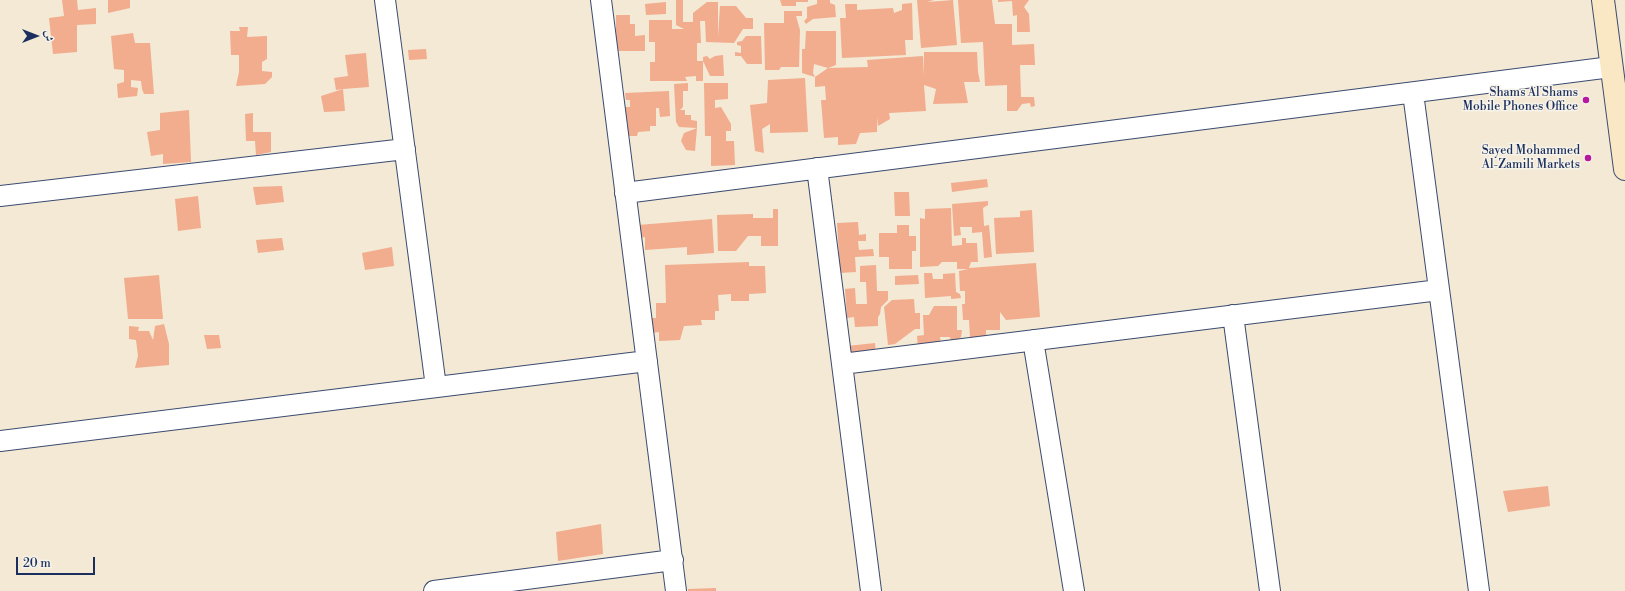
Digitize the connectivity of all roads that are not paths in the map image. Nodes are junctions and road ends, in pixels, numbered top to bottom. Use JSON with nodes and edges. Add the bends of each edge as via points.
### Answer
{"nodes":[{"id":1,"x":385,"y":0,"type":"edge"},
{"id":2,"x":601,"y":0,"type":"edge"},
{"id":3,"x":1602,"y":0,"type":"edge"},
{"id":4,"x":1610,"y":67,"type":"junction"},
{"id":5,"x":1412,"y":92,"type":"junction"},
{"id":6,"x":1621,"y":109,"type":"edge"},
{"id":7,"x":405,"y":149,"type":"junction"},
{"id":8,"x":817,"y":168,"type":"junction"},
{"id":9,"x":1625,"y":169,"type":"edge"},
{"id":10,"x":625,"y":193,"type":"junction"},
{"id":11,"x":0,"y":196,"type":"edge"},
{"id":12,"x":1439,"y":290,"type":"junction"},
{"id":13,"x":1233,"y":315,"type":"junction"},
{"id":14,"x":1033,"y":340,"type":"junction"},
{"id":15,"x":647,"y":361,"type":"junction"},
{"id":16,"x":842,"y":364,"type":"junction"},
{"id":17,"x":436,"y":387,"type":"junction"},
{"id":18,"x":0,"y":441,"type":"edge"},
{"id":19,"x":672,"y":560,"type":"junction"},
{"id":20,"x":434,"y":591,"type":"edge"},
{"id":21,"x":676,"y":591,"type":"edge"},
{"id":22,"x":871,"y":591,"type":"edge"},
{"id":23,"x":1074,"y":591,"type":"edge"},
{"id":24,"x":1270,"y":591,"type":"edge"},
{"id":25,"x":1479,"y":591,"type":"edge"}],
"edges":[{"from":1,"to":7,"type":"street"},
{"from":2,"to":10,"type":"street"},
{"from":3,"to":4,"type":"street"},
{"from":4,"to":5,"type":"street"},
{"from":4,"to":6,"type":"street"},
{"from":5,"to":8,"type":"street"},
{"from":5,"to":12,"type":"street"},
{"from":6,"to":9,"type":"street"},
{"from":7,"to":11,"type":"street"},
{"from":7,"to":17,"type":"street"},
{"from":8,"to":10,"type":"street"},
{"from":8,"to":16,"type":"street"},
{"from":10,"to":15,"type":"street"},
{"from":12,"to":13,"type":"street"},
{"from":12,"to":25,"type":"street"},
{"from":13,"to":14,"type":"street"},
{"from":13,"to":24,"type":"street"},
{"from":14,"to":16,"type":"street"},
{"from":14,"to":23,"type":"street"},
{"from":15,"to":17,"type":"street"},
{"from":15,"to":19,"type":"street"},
{"from":16,"to":22,"type":"street"},
{"from":17,"to":18,"type":"street"},
{"from":19,"to":20,"type":"street"},
{"from":19,"to":21,"type":"street"}]}
